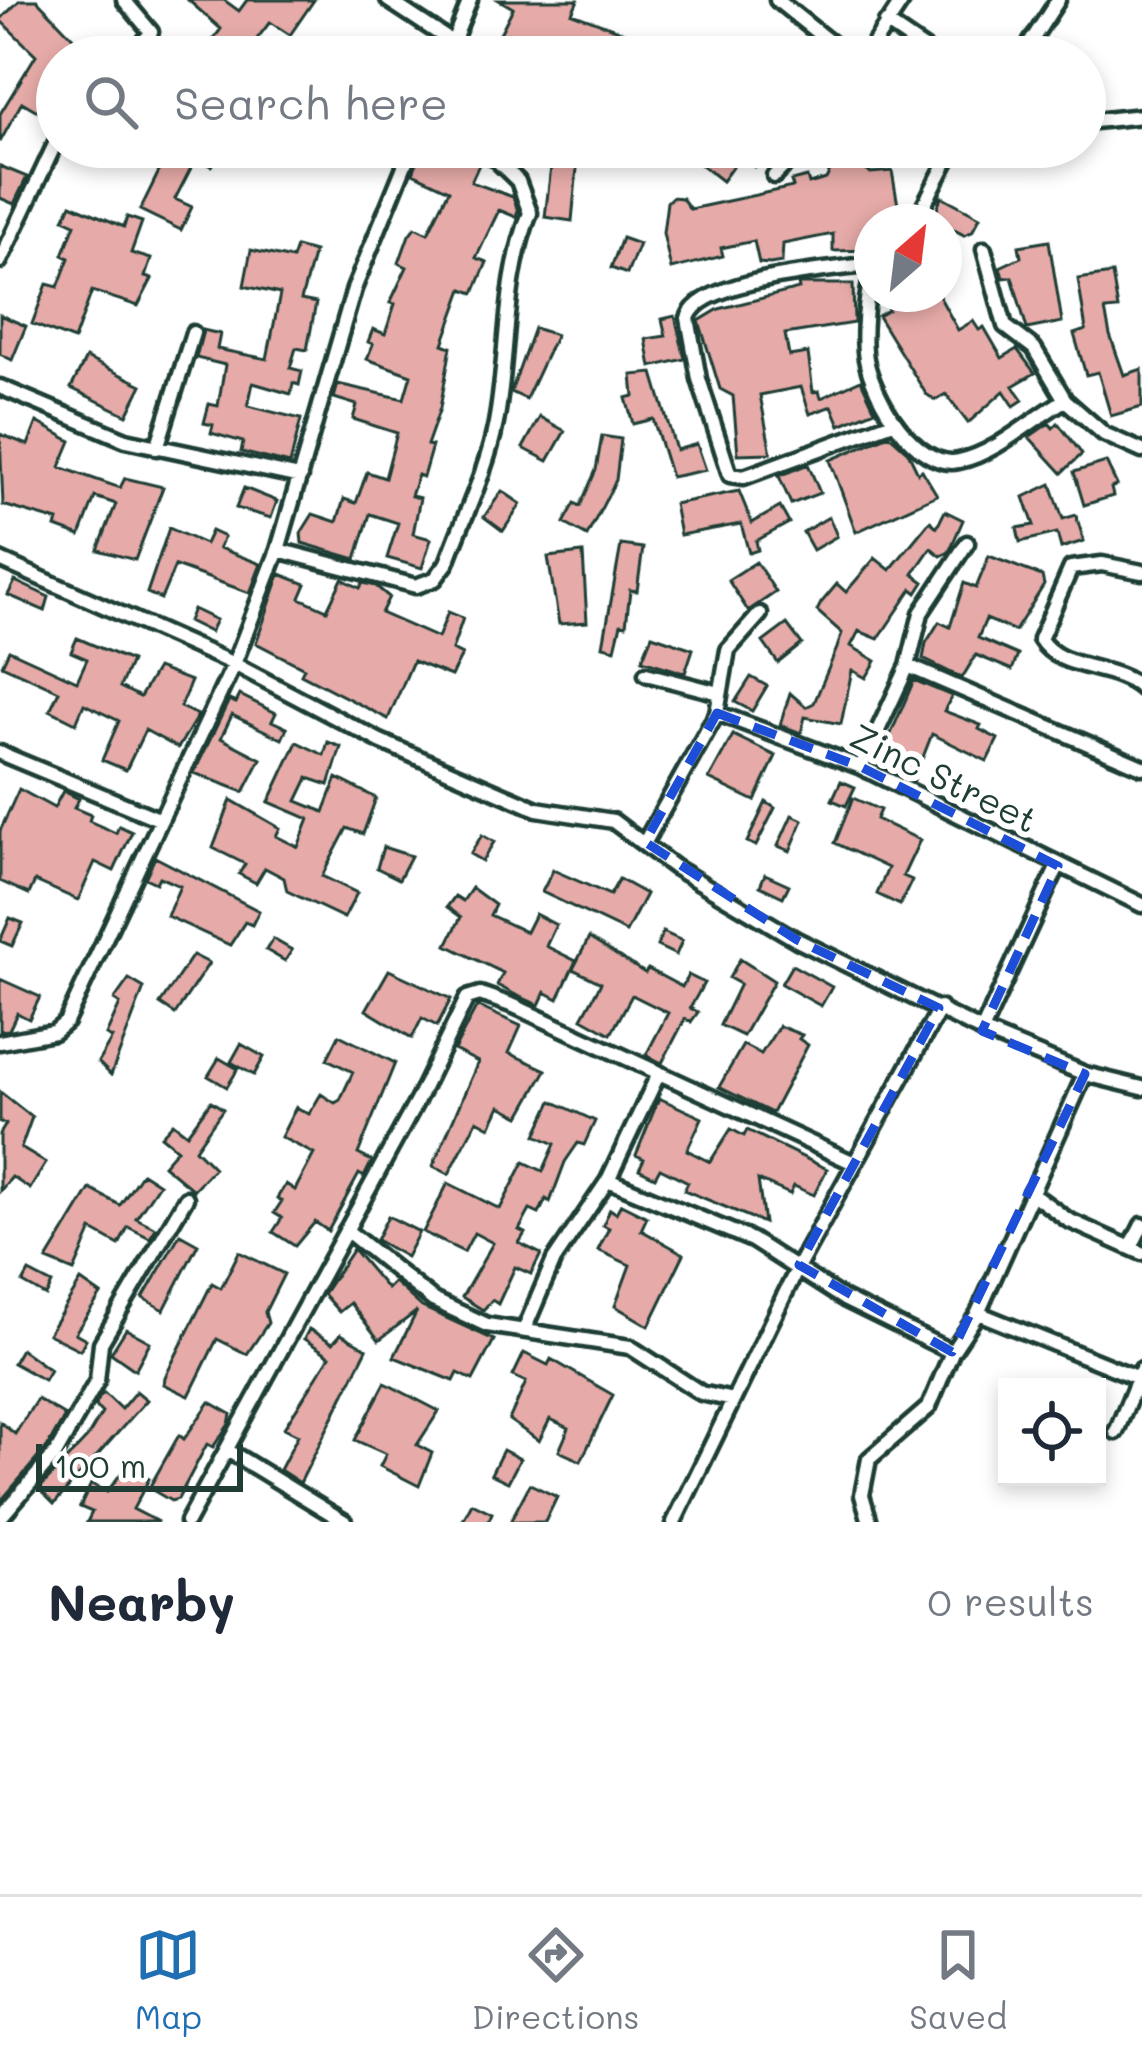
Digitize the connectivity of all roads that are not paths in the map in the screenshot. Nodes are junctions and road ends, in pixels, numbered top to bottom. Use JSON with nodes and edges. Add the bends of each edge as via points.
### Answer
{"nodes":[{"id":1,"x":124,"y":0,"type":"edge"},
{"id":2,"x":388,"y":0,"type":"edge"},
{"id":3,"x":470,"y":0,"type":"edge"},
{"id":4,"x":777,"y":0,"type":"edge"},
{"id":5,"x":903,"y":0,"type":"edge"},
{"id":6,"x":1058,"y":0,"type":"edge"},
{"id":7,"x":886,"y":23,"type":"junction"},
{"id":8,"x":148,"y":36,"type":"edge"},
{"id":9,"x":443,"y":36,"type":"edge"},
{"id":10,"x":455,"y":36,"type":"edge"},
{"id":11,"x":822,"y":36,"type":"edge"},
{"id":12,"x":878,"y":36,"type":"edge"},
{"id":13,"x":905,"y":36,"type":"edge"},
{"id":14,"x":1035,"y":36,"type":"edge"},
{"id":15,"x":1142,"y":104,"type":"edge"},
{"id":16,"x":1138,"y":116,"type":"edge"},
{"id":17,"x":1106,"y":120,"type":"edge"},
{"id":18,"x":44,"y":168,"type":"edge"},
{"id":19,"x":403,"y":168,"type":"edge"},
{"id":20,"x":505,"y":168,"type":"edge"},
{"id":21,"x":782,"y":168,"type":"edge"},
{"id":22,"x":943,"y":168,"type":"edge"},
{"id":23,"x":774,"y":176,"type":"dead end"},
{"id":24,"x":924,"y":204,"type":"edge"},
{"id":25,"x":984,"y":249,"type":"dead end"},
{"id":26,"x":0,"y":261,"type":"edge"},
{"id":27,"x":854,"y":267,"type":"edge"},
{"id":28,"x":869,"y":312,"type":"edge"},
{"id":29,"x":193,"y":334,"type":"dead end"},
{"id":30,"x":0,"y":387,"type":"edge"},
{"id":31,"x":1065,"y":400,"type":"junction"},
{"id":32,"x":893,"y":422,"type":"junction"},
{"id":33,"x":157,"y":448,"type":"junction"},
{"id":34,"x":1142,"y":451,"type":"edge"},
{"id":35,"x":299,"y":477,"type":"junction"},
{"id":36,"x":967,"y":543,"type":"dead end"},
{"id":37,"x":278,"y":550,"type":"junction"},
{"id":38,"x":0,"y":560,"type":"edge"},
{"id":39,"x":1142,"y":572,"type":"edge"},
{"id":40,"x":760,"y":614,"type":"dead end"},
{"id":41,"x":234,"y":664,"type":"junction"},
{"id":42,"x":908,"y":666,"type":"junction"},
{"id":43,"x":646,"y":674,"type":"dead end"},
{"id":44,"x":1142,"y":689,"type":"edge"},
{"id":45,"x":719,"y":692,"type":"junction"},
{"id":46,"x":717,"y":713,"type":"junction"},
{"id":47,"x":0,"y":753,"type":"edge"},
{"id":48,"x":861,"y":767,"type":"junction"},
{"id":49,"x":1142,"y":767,"type":"edge"},
{"id":50,"x":161,"y":820,"type":"junction"},
{"id":51,"x":645,"y":842,"type":"junction"},
{"id":52,"x":1058,"y":866,"type":"junction"},
{"id":53,"x":1142,"y":905,"type":"edge"},
{"id":54,"x":940,"y":1008,"type":"junction"},
{"id":55,"x":982,"y":1031,"type":"junction"},
{"id":56,"x":0,"y":1042,"type":"edge"},
{"id":57,"x":1085,"y":1074,"type":"junction"},
{"id":58,"x":658,"y":1075,"type":"junction"},
{"id":59,"x":1142,"y":1088,"type":"edge"},
{"id":60,"x":854,"y":1163,"type":"junction"},
{"id":61,"x":608,"y":1180,"type":"junction"},
{"id":62,"x":1030,"y":1192,"type":"junction"},
{"id":63,"x":187,"y":1198,"type":"dead end"},
{"id":64,"x":1142,"y":1225,"type":"edge"},
{"id":65,"x":346,"y":1230,"type":"junction"},
{"id":66,"x":1137,"y":1250,"type":"edge"},
{"id":67,"x":799,"y":1265,"type":"junction"},
{"id":68,"x":978,"y":1312,"type":"junction"},
{"id":69,"x":525,"y":1328,"type":"junction"},
{"id":70,"x":952,"y":1352,"type":"junction"},
{"id":71,"x":1140,"y":1373,"type":"edge"},
{"id":72,"x":733,"y":1400,"type":"junction"},
{"id":73,"x":1116,"y":1432,"type":"dead end"},
{"id":74,"x":227,"y":1450,"type":"junction"},
{"id":75,"x":0,"y":1518,"type":"edge"},
{"id":76,"x":873,"y":1521,"type":"edge"},
{"id":77,"x":187,"y":1522,"type":"edge"},
{"id":78,"x":345,"y":1522,"type":"edge"},
{"id":79,"x":674,"y":1522,"type":"edge"}],
"edges":[{"from":1,"to":8,"type":"street"},
{"from":2,"to":9,"type":"street"},
{"from":3,"to":10,"type":"street"},
{"from":4,"to":11,"type":"street"},
{"from":5,"to":7,"type":"street"},
{"from":6,"to":14,"type":"street"},
{"from":7,"to":12,"type":"street"},
{"from":7,"to":13,"type":"street"},
{"from":15,"to":16,"type":"street"},
{"from":16,"to":17,"type":"street"},
{"from":18,"to":26,"type":"street"},
{"from":19,"to":35,"type":"street","via":[[354,289]]},
{"from":20,"to":37,"type":"street","via":[[530,213],[502,338],[496,424],[447,563],[416,586]]},
{"from":21,"to":23,"type":"street"},
{"from":22,"to":24,"type":"street"},
{"from":25,"to":31,"type":"street","via":[[1005,326],[1034,348]]},
{"from":27,"to":32,"type":"street","via":[[708,295],[688,318],[698,380],[730,475],[744,477]]},
{"from":28,"to":32,"type":"street","via":[[865,356]]},
{"from":29,"to":33,"type":"street"},
{"from":30,"to":33,"type":"street"},
{"from":31,"to":32,"type":"street","via":[[958,462],[929,457]]},
{"from":31,"to":34,"type":"street","via":[[1104,434]]},
{"from":33,"to":35,"type":"street"},
{"from":35,"to":37,"type":"street"},
{"from":36,"to":42,"type":"street","via":[[921,613]]},
{"from":37,"to":41,"type":"street"},
{"from":38,"to":41,"type":"street"},
{"from":39,"to":44,"type":"street","via":[[1072,568],[1040,639],[1051,653],[1121,673]]},
{"from":40,"to":45,"type":"street","via":[[728,650]]},
{"from":41,"to":50,"type":"street"},
{"from":41,"to":51,"type":"street","via":[[517,801],[614,821]]},
{"from":42,"to":48,"type":"street"},
{"from":42,"to":49,"type":"street"},
{"from":43,"to":45,"type":"street"},
{"from":45,"to":46,"type":"street"},
{"from":46,"to":48,"type":"street","name":"Zinc Street"},
{"from":46,"to":51,"type":"street"},
{"from":47,"to":50,"type":"street"},
{"from":48,"to":52,"type":"street","name":"Zinc Street"},
{"from":50,"to":56,"type":"street","via":[[66,1022],[54,1032]]},
{"from":51,"to":54,"type":"street","via":[[797,940]]},
{"from":52,"to":53,"type":"street","name":"Zinc Street"},
{"from":52,"to":55,"type":"street"},
{"from":54,"to":55,"type":"street"},
{"from":54,"to":60,"type":"street"},
{"from":55,"to":57,"type":"street"},
{"from":57,"to":59,"type":"street"},
{"from":57,"to":62,"type":"street"},
{"from":58,"to":60,"type":"street"},
{"from":58,"to":61,"type":"street"},
{"from":58,"to":65,"type":"street","via":[[514,1006],[480,994],[467,998]]},
{"from":60,"to":67,"type":"street"},
{"from":61,"to":67,"type":"street"},
{"from":61,"to":69,"type":"street","via":[[554,1260]]},
{"from":62,"to":66,"type":"street","via":[[1068,1220]]},
{"from":62,"to":68,"type":"street"},
{"from":63,"to":75,"type":"street","via":[[101,1343],[97,1381],[56,1453]]},
{"from":64,"to":66,"type":"street"},
{"from":65,"to":69,"type":"street","via":[[433,1300],[496,1329]]},
{"from":65,"to":74,"type":"street"},
{"from":67,"to":70,"type":"street","via":[[844,1298]]},
{"from":67,"to":72,"type":"street"},
{"from":68,"to":70,"type":"street"},
{"from":68,"to":71,"type":"street"},
{"from":69,"to":72,"type":"street","via":[[630,1347],[700,1393]]},
{"from":70,"to":76,"type":"street","via":[[928,1407],[868,1460],[862,1495]]},
{"from":71,"to":73,"type":"street"},
{"from":72,"to":79,"type":"street"},
{"from":74,"to":77,"type":"street"},
{"from":74,"to":78,"type":"street"}]}
